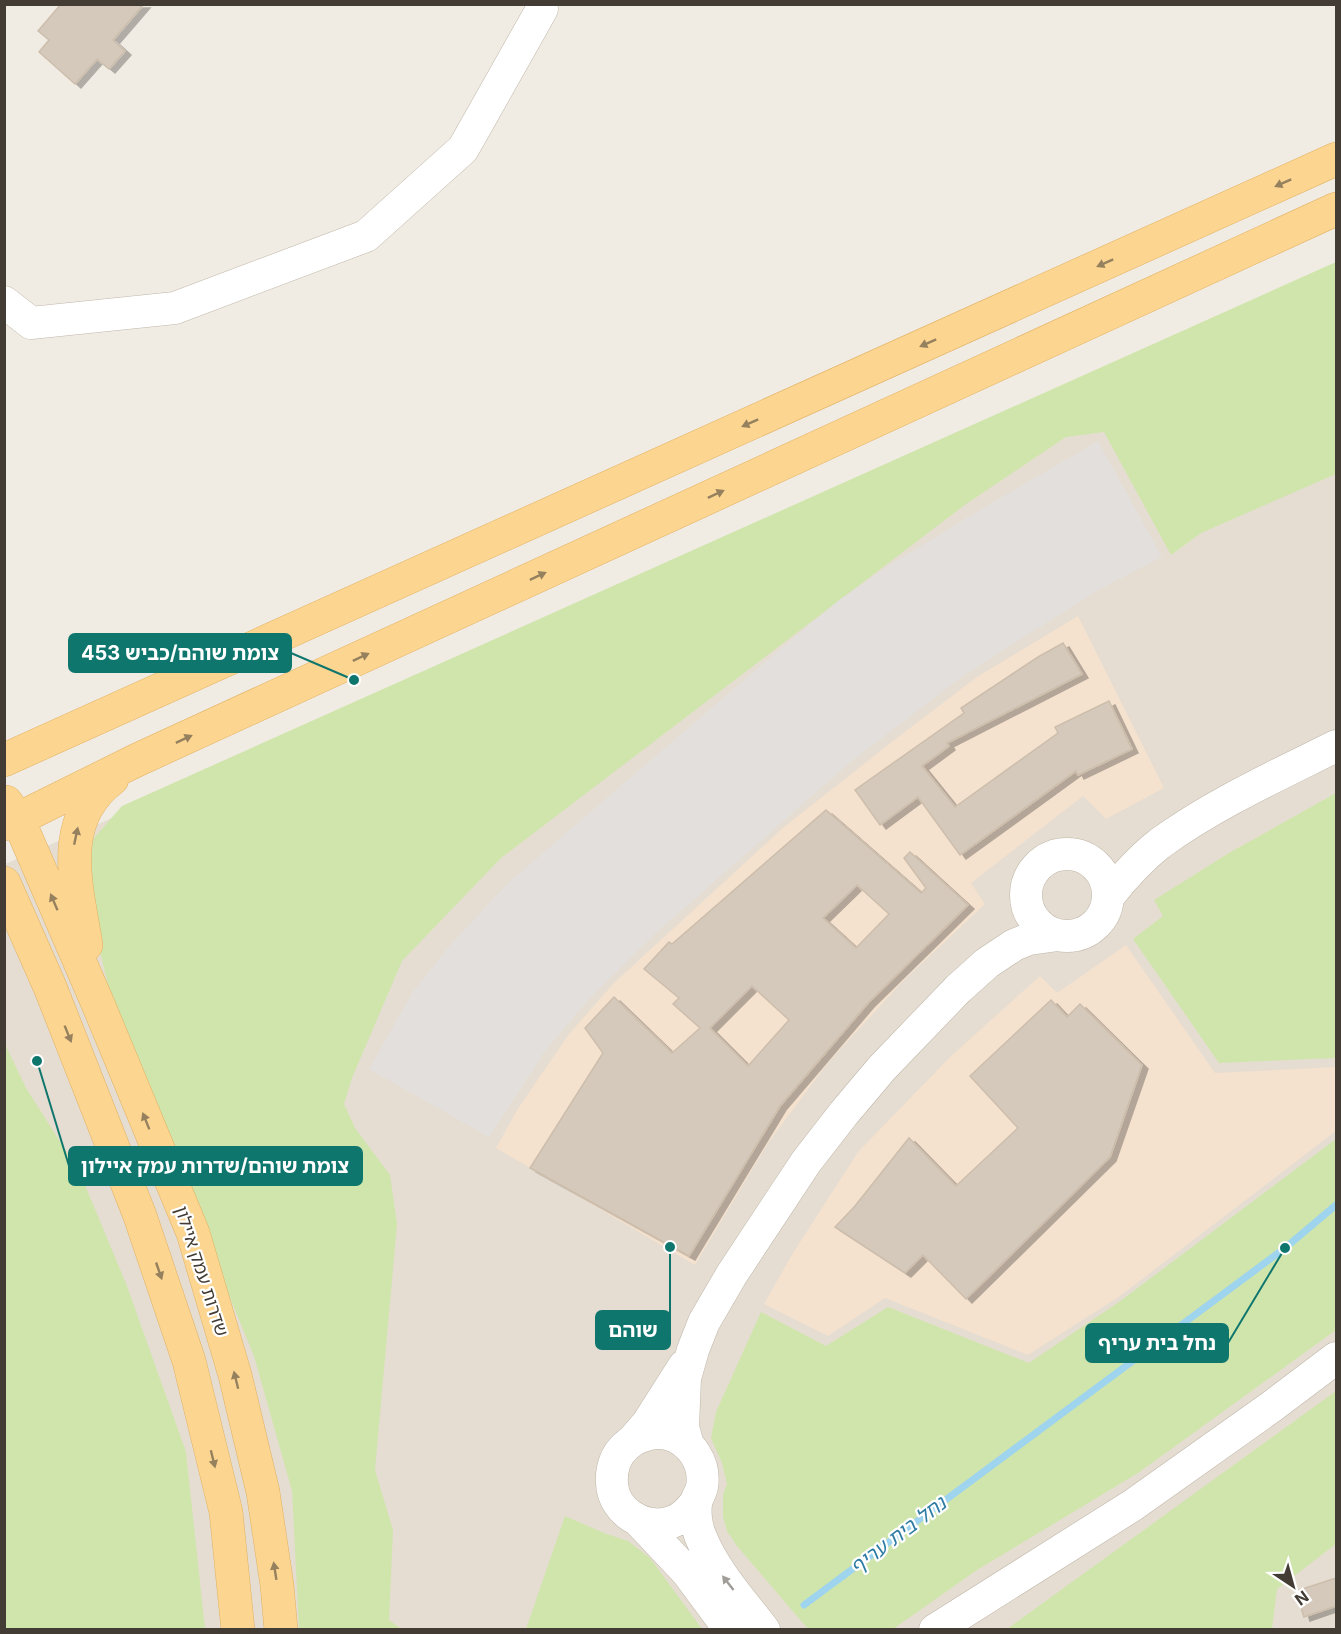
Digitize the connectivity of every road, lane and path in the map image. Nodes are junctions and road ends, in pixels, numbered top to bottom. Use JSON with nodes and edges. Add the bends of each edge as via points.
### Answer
{"nodes":[{"id":1,"x":541,"y":4,"type":"edge"},
{"id":2,"x":1336,"y":159,"type":"edge"},
{"id":3,"x":1336,"y":208,"type":"edge"},
{"id":4,"x":4,"y":302,"type":"edge"},
{"id":5,"x":1336,"y":746,"type":"edge"},
{"id":6,"x":4,"y":760,"type":"edge"},
{"id":7,"x":137,"y":760,"type":"junction"},
{"id":8,"x":9,"y":815,"type":"edge"},
{"id":9,"x":1170,"y":837,"type":"junction"},
{"id":10,"x":1083,"y":857,"type":"junction"},
{"id":11,"x":4,"y":884,"type":"edge"},
{"id":12,"x":1026,"y":895,"type":"junction"},
{"id":13,"x":1108,"y":897,"type":"junction"},
{"id":14,"x":1058,"y":935,"type":"junction"},
{"id":15,"x":4,"y":939,"type":"edge"},
{"id":16,"x":987,"y":963,"type":"junction"},
{"id":17,"x":50,"y":987,"type":"junction"},
{"id":18,"x":95,"y":997,"type":"junction"},
{"id":19,"x":693,"y":1350,"type":"junction"},
{"id":20,"x":1336,"y":1358,"type":"edge"},
{"id":21,"x":634,"y":1439,"type":"junction"},
{"id":22,"x":688,"y":1445,"type":"junction"},
{"id":23,"x":696,"y":1502,"type":"junction"},
{"id":24,"x":638,"y":1520,"type":"junction"},
{"id":25,"x":238,"y":1629,"type":"edge"},
{"id":26,"x":281,"y":1629,"type":"edge"},
{"id":27,"x":730,"y":1629,"type":"edge"},
{"id":28,"x":764,"y":1629,"type":"edge"},
{"id":29,"x":935,"y":1629,"type":"edge"}],
"edges":[{"from":1,"to":4,"type":"street","via":[[542,9],[463,149],[366,236],[175,308],[30,323]]},
{"from":2,"to":6,"type":"main road","one_way":true},
{"from":7,"to":3,"type":"main road","one_way":true},
{"from":5,"to":9,"type":"street","via":[[1241,794]]},
{"from":7,"to":8,"type":"main road"},
{"from":18,"to":7,"type":"main road","one_way":true,"via":[[73,849],[87,806],[102,786]]},
{"from":18,"to":8,"type":"main road","name":"שדרות עמק איילון","one_way":true},
{"from":9,"to":10,"type":"street","via":[[1114,856]]},
{"from":9,"to":13,"type":"street","via":[[1128,873]]},
{"from":10,"to":12,"type":"street","via":[[1067,854],[1047,859],[1030,877]]},
{"from":10,"to":13,"type":"street","via":[[1104,876]]},
{"from":11,"to":17,"type":"main road"},
{"from":12,"to":14,"type":"street","via":[[1036,923]]},
{"from":12,"to":16,"type":"street","via":[[1012,930]]},
{"from":13,"to":14,"type":"street","via":[[1103,917],[1093,927],[1078,935]]},
{"from":14,"to":16,"type":"street","via":[[1029,939]]},
{"from":15,"to":17,"type":"main road"},
{"from":16,"to":19,"type":"street","via":[[882,1068],[806,1162],[732,1274]]},
{"from":17,"to":25,"type":"main road","one_way":true,"via":[[140,1216],[189,1361],[226,1512]]},
{"from":26,"to":18,"type":"main road","name":"שדרות עמק איילון","one_way":true,"via":[[263,1492],[232,1364],[193,1233]]},
{"from":19,"to":21,"type":"street"},
{"from":19,"to":22,"type":"street","via":[[683,1404]]},
{"from":20,"to":29,"type":"street","via":[[1133,1505]]},
{"from":21,"to":22,"type":"street","via":[[666,1434]]},
{"from":21,"to":24,"type":"street","via":[[616,1459],[612,1485],[623,1510]]},
{"from":22,"to":23,"type":"street","via":[[698,1457],[702,1472],[702,1488]]},
{"from":23,"to":24,"type":"street","via":[[686,1514],[669,1523]]},
{"from":28,"to":23,"type":"street","one_way":true,"via":[[709,1554],[699,1534]]},
{"from":24,"to":27,"type":"street","via":[[687,1572]]}]}
